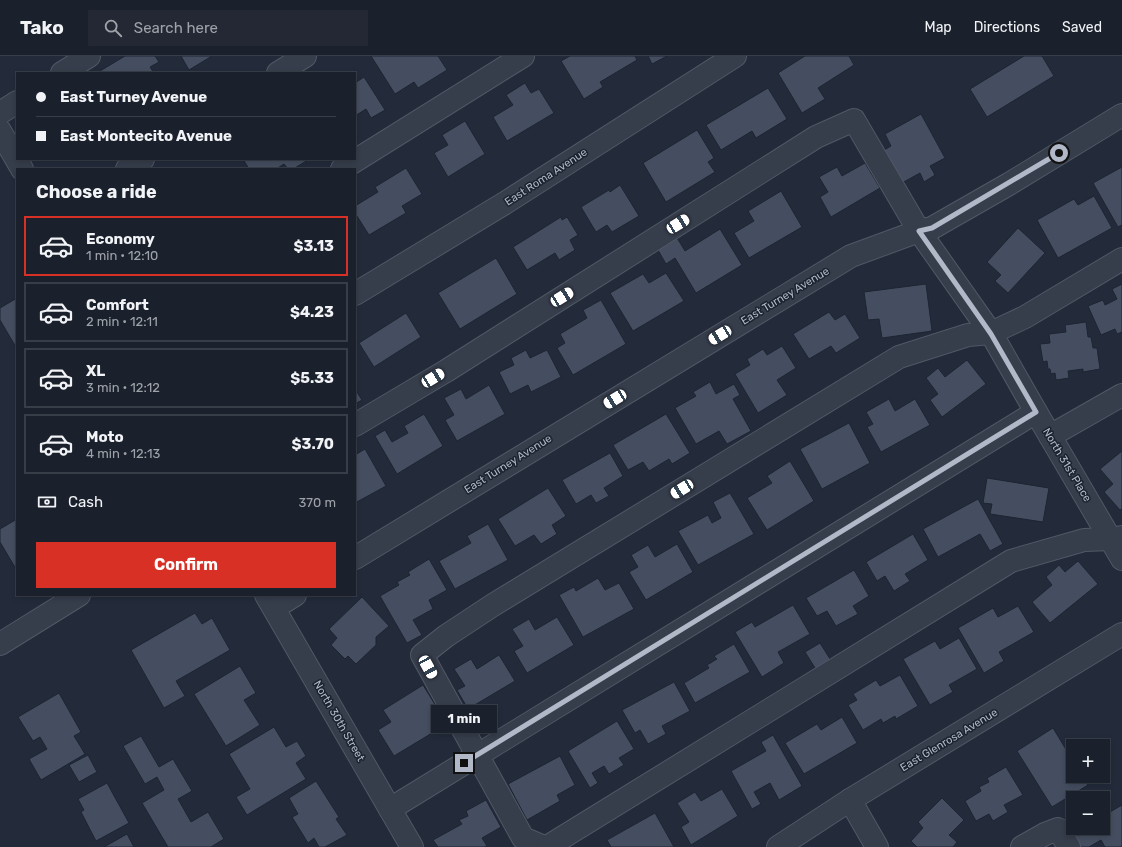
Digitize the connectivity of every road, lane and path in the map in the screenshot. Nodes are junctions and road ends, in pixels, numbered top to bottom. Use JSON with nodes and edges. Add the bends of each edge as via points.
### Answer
{"nodes":[{"id":1,"x":89,"y":56,"type":"edge"},
{"id":2,"x":305,"y":56,"type":"edge"},
{"id":3,"x":523,"y":56,"type":"edge"},
{"id":4,"x":735,"y":56,"type":"edge"},
{"id":5,"x":64,"y":72,"type":"edge"},
{"id":6,"x":280,"y":72,"type":"edge"},
{"id":7,"x":16,"y":103,"type":"edge"},
{"id":8,"x":0,"y":113,"type":"edge"},
{"id":9,"x":1122,"y":115,"type":"edge"},
{"id":10,"x":0,"y":131,"type":"edge"},
{"id":11,"x":16,"y":159,"type":"edge"},
{"id":12,"x":141,"y":160,"type":"edge"},
{"id":13,"x":129,"y":168,"type":"edge"},
{"id":14,"x":344,"y":168,"type":"edge"},
{"id":15,"x":919,"y":231,"type":"junction"},
{"id":16,"x":1122,"y":259,"type":"edge"},
{"id":17,"x":356,"y":293,"type":"edge"},
{"id":18,"x":991,"y":334,"type":"junction"},
{"id":19,"x":1122,"y":395,"type":"edge"},
{"id":20,"x":1036,"y":412,"type":"junction"},
{"id":21,"x":356,"y":424,"type":"edge"},
{"id":22,"x":1050,"y":436,"type":"junction"},
{"id":23,"x":1116,"y":538,"type":"edge"},
{"id":24,"x":356,"y":557,"type":"edge"},
{"id":25,"x":1122,"y":559,"type":"edge"},
{"id":26,"x":77,"y":596,"type":"edge"},
{"id":27,"x":291,"y":596,"type":"edge"},
{"id":28,"x":270,"y":602,"type":"edge"},
{"id":29,"x":1122,"y":634,"type":"edge"},
{"id":30,"x":0,"y":644,"type":"edge"},
{"id":31,"x":477,"y":756,"type":"junction"},
{"id":32,"x":850,"y":800,"type":"junction"},
{"id":33,"x":390,"y":809,"type":"junction"},
{"id":34,"x":412,"y":847,"type":"edge"},
{"id":35,"x":544,"y":847,"type":"edge"},
{"id":36,"x":547,"y":847,"type":"edge"},
{"id":37,"x":778,"y":847,"type":"edge"},
{"id":38,"x":877,"y":847,"type":"edge"},
{"id":39,"x":1022,"y":847,"type":"edge"},
{"id":40,"x":1069,"y":847,"type":"edge"}],
"edges":[{"from":1,"to":5,"type":"street"},
{"from":2,"to":6,"type":"street"},
{"from":3,"to":14,"type":"street"},
{"from":4,"to":17,"type":"street","name":"East Roma Avenue","via":[[505,203]]},
{"from":7,"to":8,"type":"street"},
{"from":9,"to":15,"type":"street","name":"East Turney Avenue","via":[[932,228]]},
{"from":10,"to":11,"type":"street"},
{"from":12,"to":13,"type":"street"},
{"from":15,"to":18,"type":"street","name":"North 31st Place"},
{"from":15,"to":21,"type":"street","name":"North 31st Place","via":[[854,120],[816,137],[446,371]]},
{"from":15,"to":24,"type":"street","name":"East Turney Avenue","via":[[850,256]]},
{"from":16,"to":18,"type":"street","via":[[1025,317]]},
{"from":18,"to":20,"type":"street","name":"North 31st Place"},
{"from":18,"to":31,"type":"street","via":[[968,335],[899,357],[493,604],[422,655]]},
{"from":19,"to":22,"type":"street"},
{"from":20,"to":22,"type":"street","name":"North 31st Place"},
{"from":20,"to":31,"type":"street"},
{"from":22,"to":23,"type":"street","name":"North 31st Place"},
{"from":23,"to":25,"type":"street","name":"North 31st Place"},
{"from":23,"to":36,"type":"street","via":[[1084,540],[1011,561]]},
{"from":26,"to":30,"type":"street"},
{"from":27,"to":28,"type":"street"},
{"from":28,"to":33,"type":"street","name":"North 30th Street"},
{"from":29,"to":32,"type":"street","name":"East Glenrosa Avenue"},
{"from":31,"to":33,"type":"street"},
{"from":31,"to":35,"type":"street","via":[[523,838]]},
{"from":32,"to":37,"type":"street","name":"East Glenrosa Avenue"},
{"from":32,"to":38,"type":"street"},
{"from":33,"to":34,"type":"street","name":"North 30th Street"},
{"from":39,"to":40,"type":"street","via":[[1058,829]]}]}
